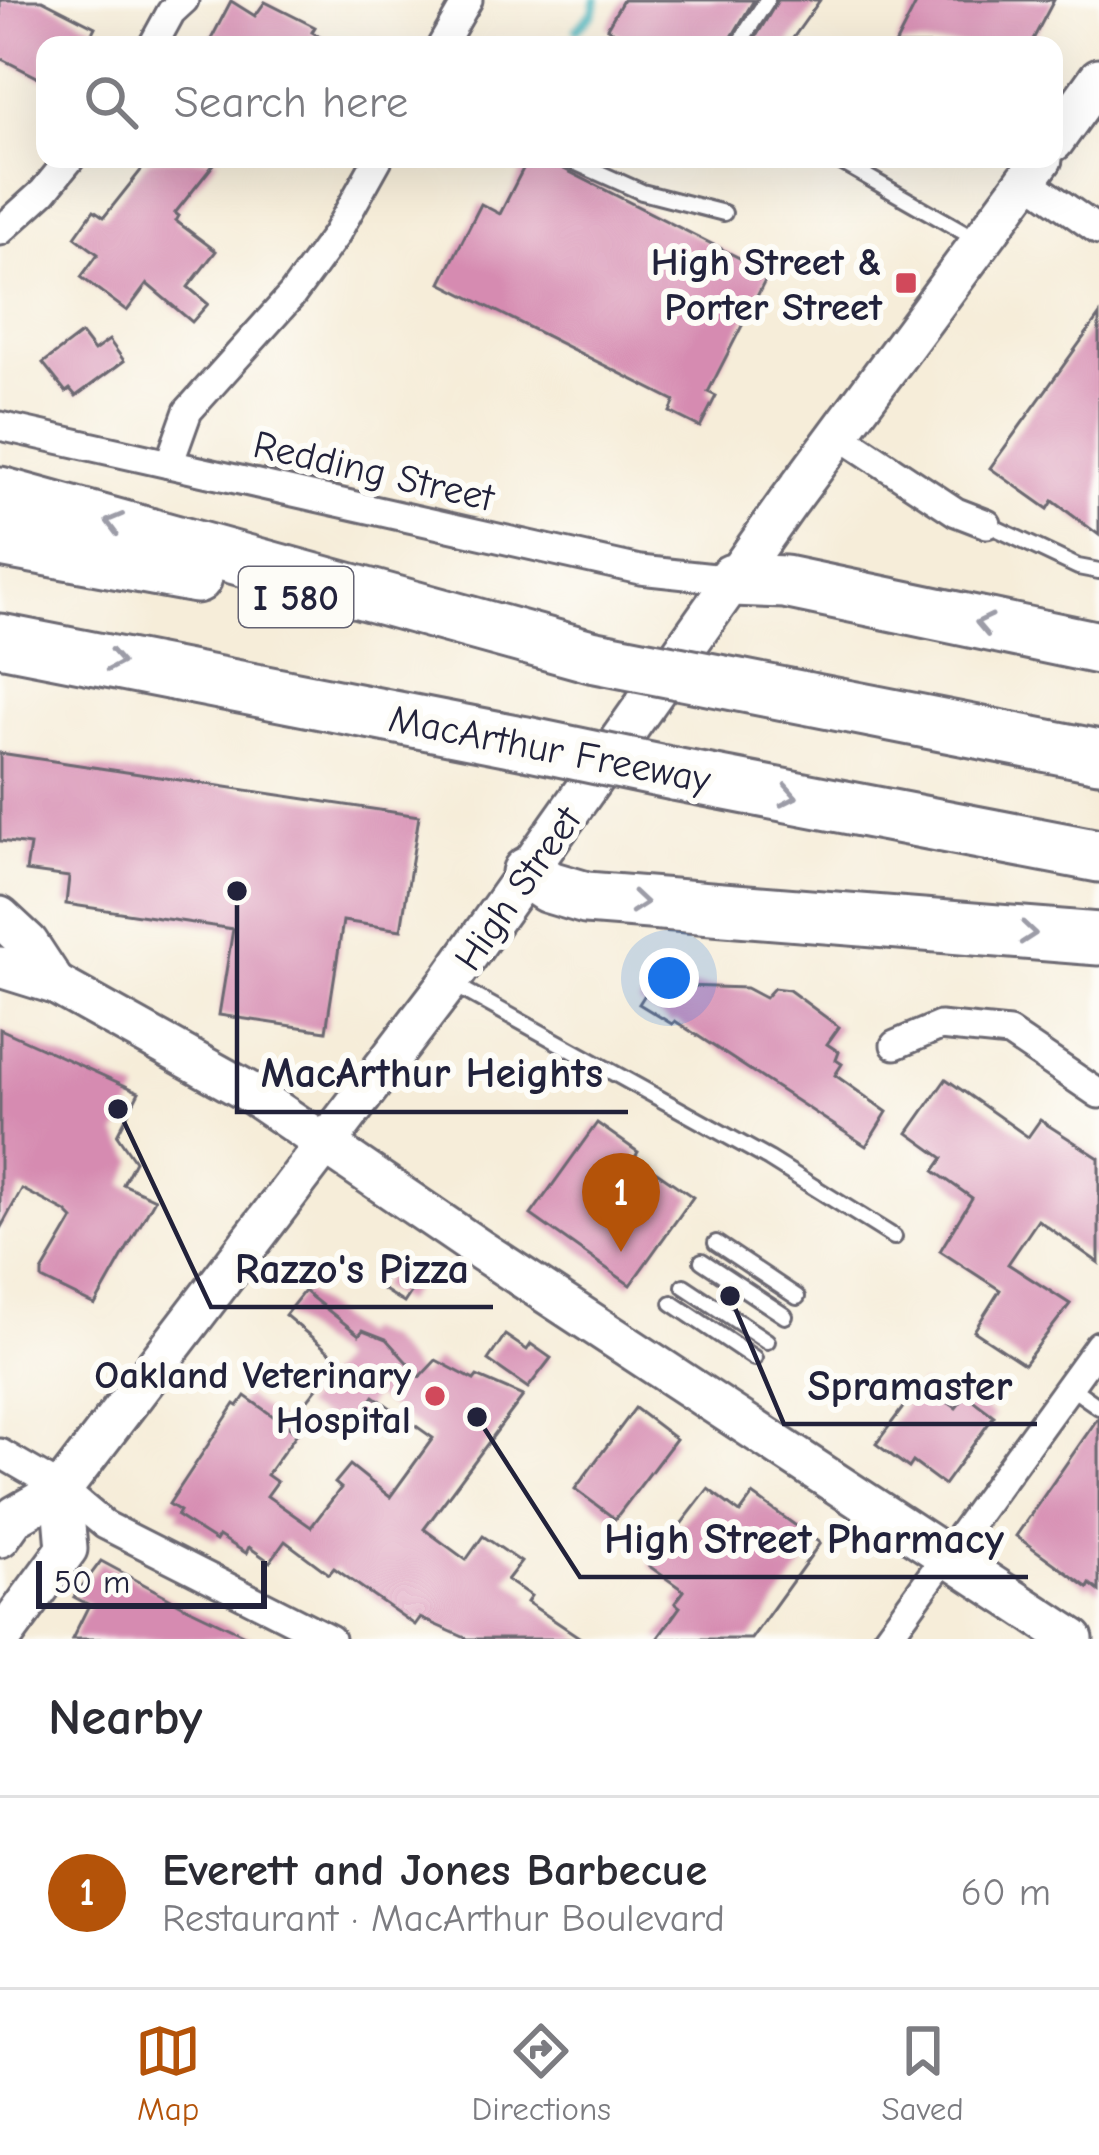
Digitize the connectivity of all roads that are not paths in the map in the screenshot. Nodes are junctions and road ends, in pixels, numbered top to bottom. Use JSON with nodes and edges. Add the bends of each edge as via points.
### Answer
{"nodes":[{"id":1,"x":468,"y":0,"type":"edge"},
{"id":2,"x":767,"y":0,"type":"edge"},
{"id":3,"x":169,"y":3,"type":"edge"},
{"id":4,"x":156,"y":36,"type":"edge"},
{"id":5,"x":447,"y":36,"type":"edge"},
{"id":6,"x":745,"y":36,"type":"edge"},
{"id":7,"x":1099,"y":78,"type":"edge"},
{"id":8,"x":1063,"y":129,"type":"edge"},
{"id":9,"x":63,"y":168,"type":"edge"},
{"id":10,"x":373,"y":168,"type":"edge"},
{"id":11,"x":588,"y":168,"type":"edge"},
{"id":12,"x":852,"y":168,"type":"edge"},
{"id":13,"x":1034,"y":170,"type":"edge"},
{"id":14,"x":724,"y":213,"type":"dead end"},
{"id":15,"x":0,"y":231,"type":"edge"},
{"id":16,"x":1099,"y":231,"type":"edge"},
{"id":17,"x":980,"y":242,"type":"junction"},
{"id":18,"x":0,"y":426,"type":"edge"},
{"id":19,"x":838,"y":434,"type":"junction"},
{"id":20,"x":169,"y":464,"type":"junction"},
{"id":21,"x":0,"y":493,"type":"edge"},
{"id":22,"x":987,"y":524,"type":"joint"},
{"id":23,"x":0,"y":541,"type":"edge"},
{"id":24,"x":1099,"y":571,"type":"edge"},
{"id":25,"x":733,"y":580,"type":"junction"},
{"id":26,"x":0,"y":640,"type":"edge"},
{"id":27,"x":1099,"y":648,"type":"edge"},
{"id":28,"x":591,"y":656,"type":"junction"},
{"id":29,"x":1099,"y":756,"type":"edge"},
{"id":30,"x":1099,"y":856,"type":"edge"},
{"id":31,"x":528,"y":874,"type":"junction"},
{"id":32,"x":0,"y":917,"type":"edge"},
{"id":33,"x":1099,"y":939,"type":"edge"},
{"id":34,"x":0,"y":967,"type":"edge"},
{"id":35,"x":449,"y":982,"type":"junction"},
{"id":36,"x":55,"y":984,"type":"junction"},
{"id":37,"x":895,"y":1045,"type":"dead end"},
{"id":38,"x":1099,"y":1094,"type":"edge"},
{"id":39,"x":328,"y":1145,"type":"junction"},
{"id":40,"x":894,"y":1237,"type":"dead end"},
{"id":41,"x":716,"y":1243,"type":"dead end"},
{"id":42,"x":702,"y":1261,"type":"dead end"},
{"id":43,"x":684,"y":1286,"type":"dead end"},
{"id":44,"x":797,"y":1297,"type":"dead end"},
{"id":45,"x":671,"y":1303,"type":"dead end"},
{"id":46,"x":784,"y":1316,"type":"dead end"},
{"id":47,"x":766,"y":1341,"type":"dead end"},
{"id":48,"x":1099,"y":1345,"type":"edge"},
{"id":49,"x":754,"y":1358,"type":"dead end"},
{"id":50,"x":1069,"y":1386,"type":"junction"},
{"id":51,"x":1099,"y":1407,"type":"edge"},
{"id":52,"x":0,"y":1454,"type":"edge"},
{"id":53,"x":62,"y":1489,"type":"junction"},
{"id":54,"x":0,"y":1537,"type":"edge"},
{"id":55,"x":946,"y":1556,"type":"junction"},
{"id":56,"x":320,"y":1637,"type":"edge"},
{"id":57,"x":1,"y":1639,"type":"edge"},
{"id":58,"x":886,"y":1639,"type":"edge"},
{"id":59,"x":1073,"y":1639,"type":"edge"}],
"edges":[{"from":1,"to":5,"type":"street"},
{"from":2,"to":6,"type":"lane"},
{"from":3,"to":4,"type":"street"},
{"from":7,"to":8,"type":"main road"},
{"from":9,"to":15,"type":"street"},
{"from":10,"to":20,"type":"street","via":[[292,295],[188,411]]},
{"from":11,"to":14,"type":"lane"},
{"from":12,"to":17,"type":"lane"},
{"from":13,"to":16,"type":"street"},
{"from":13,"to":17,"type":"main road","name":"High Street"},
{"from":17,"to":19,"type":"main road","name":"High Street"},
{"from":18,"to":20,"type":"street","name":"Redding Street"},
{"from":19,"to":22,"type":"street"},
{"from":19,"to":25,"type":"main road","name":"High Street"},
{"from":20,"to":25,"type":"street","name":"Redding Street","via":[[640,570]]},
{"from":28,"to":21,"type":"highway","one_way":true},
{"from":22,"to":24,"type":"lane"},
{"from":23,"to":28,"type":"highway","number":"I 580"},
{"from":27,"to":25,"type":"highway","one_way":true,"via":[[785,582]]},
{"from":25,"to":31,"type":"main road","name":"High Street"},
{"from":26,"to":30,"type":"highway","name":"MacArthur Freeway","number":"I 580","one_way":true,"bridge":true},
{"from":28,"to":29,"type":"highway","number":"I 580","bridge":true},
{"from":31,"to":33,"type":"highway","one_way":true,"via":[[586,898]]},
{"from":31,"to":35,"type":"main road","name":"High Street"},
{"from":32,"to":36,"type":"main road"},
{"from":34,"to":36,"type":"main road"},
{"from":35,"to":39,"type":"main road","name":"High Street"},
{"from":35,"to":40,"type":"lane"},
{"from":36,"to":39,"type":"main road"},
{"from":37,"to":38,"type":"street","via":[[940,1027],[1010,1033]]},
{"from":39,"to":53,"type":"main road","name":"High Street"},
{"from":39,"to":55,"type":"main road"},
{"from":41,"to":44,"type":"lane"},
{"from":42,"to":46,"type":"lane"},
{"from":43,"to":47,"type":"lane"},
{"from":45,"to":49,"type":"lane"},
{"from":48,"to":50,"type":"street"},
{"from":50,"to":51,"type":"lane"},
{"from":50,"to":55,"type":"street"},
{"from":52,"to":53,"type":"street"},
{"from":53,"to":54,"type":"main road","name":"High Street","via":[[15,1516]]},
{"from":53,"to":56,"type":"street","via":[[105,1525]]},
{"from":53,"to":57,"type":"main road","via":[[67,1549]]},
{"from":55,"to":58,"type":"street"},
{"from":55,"to":59,"type":"main road"}]}
